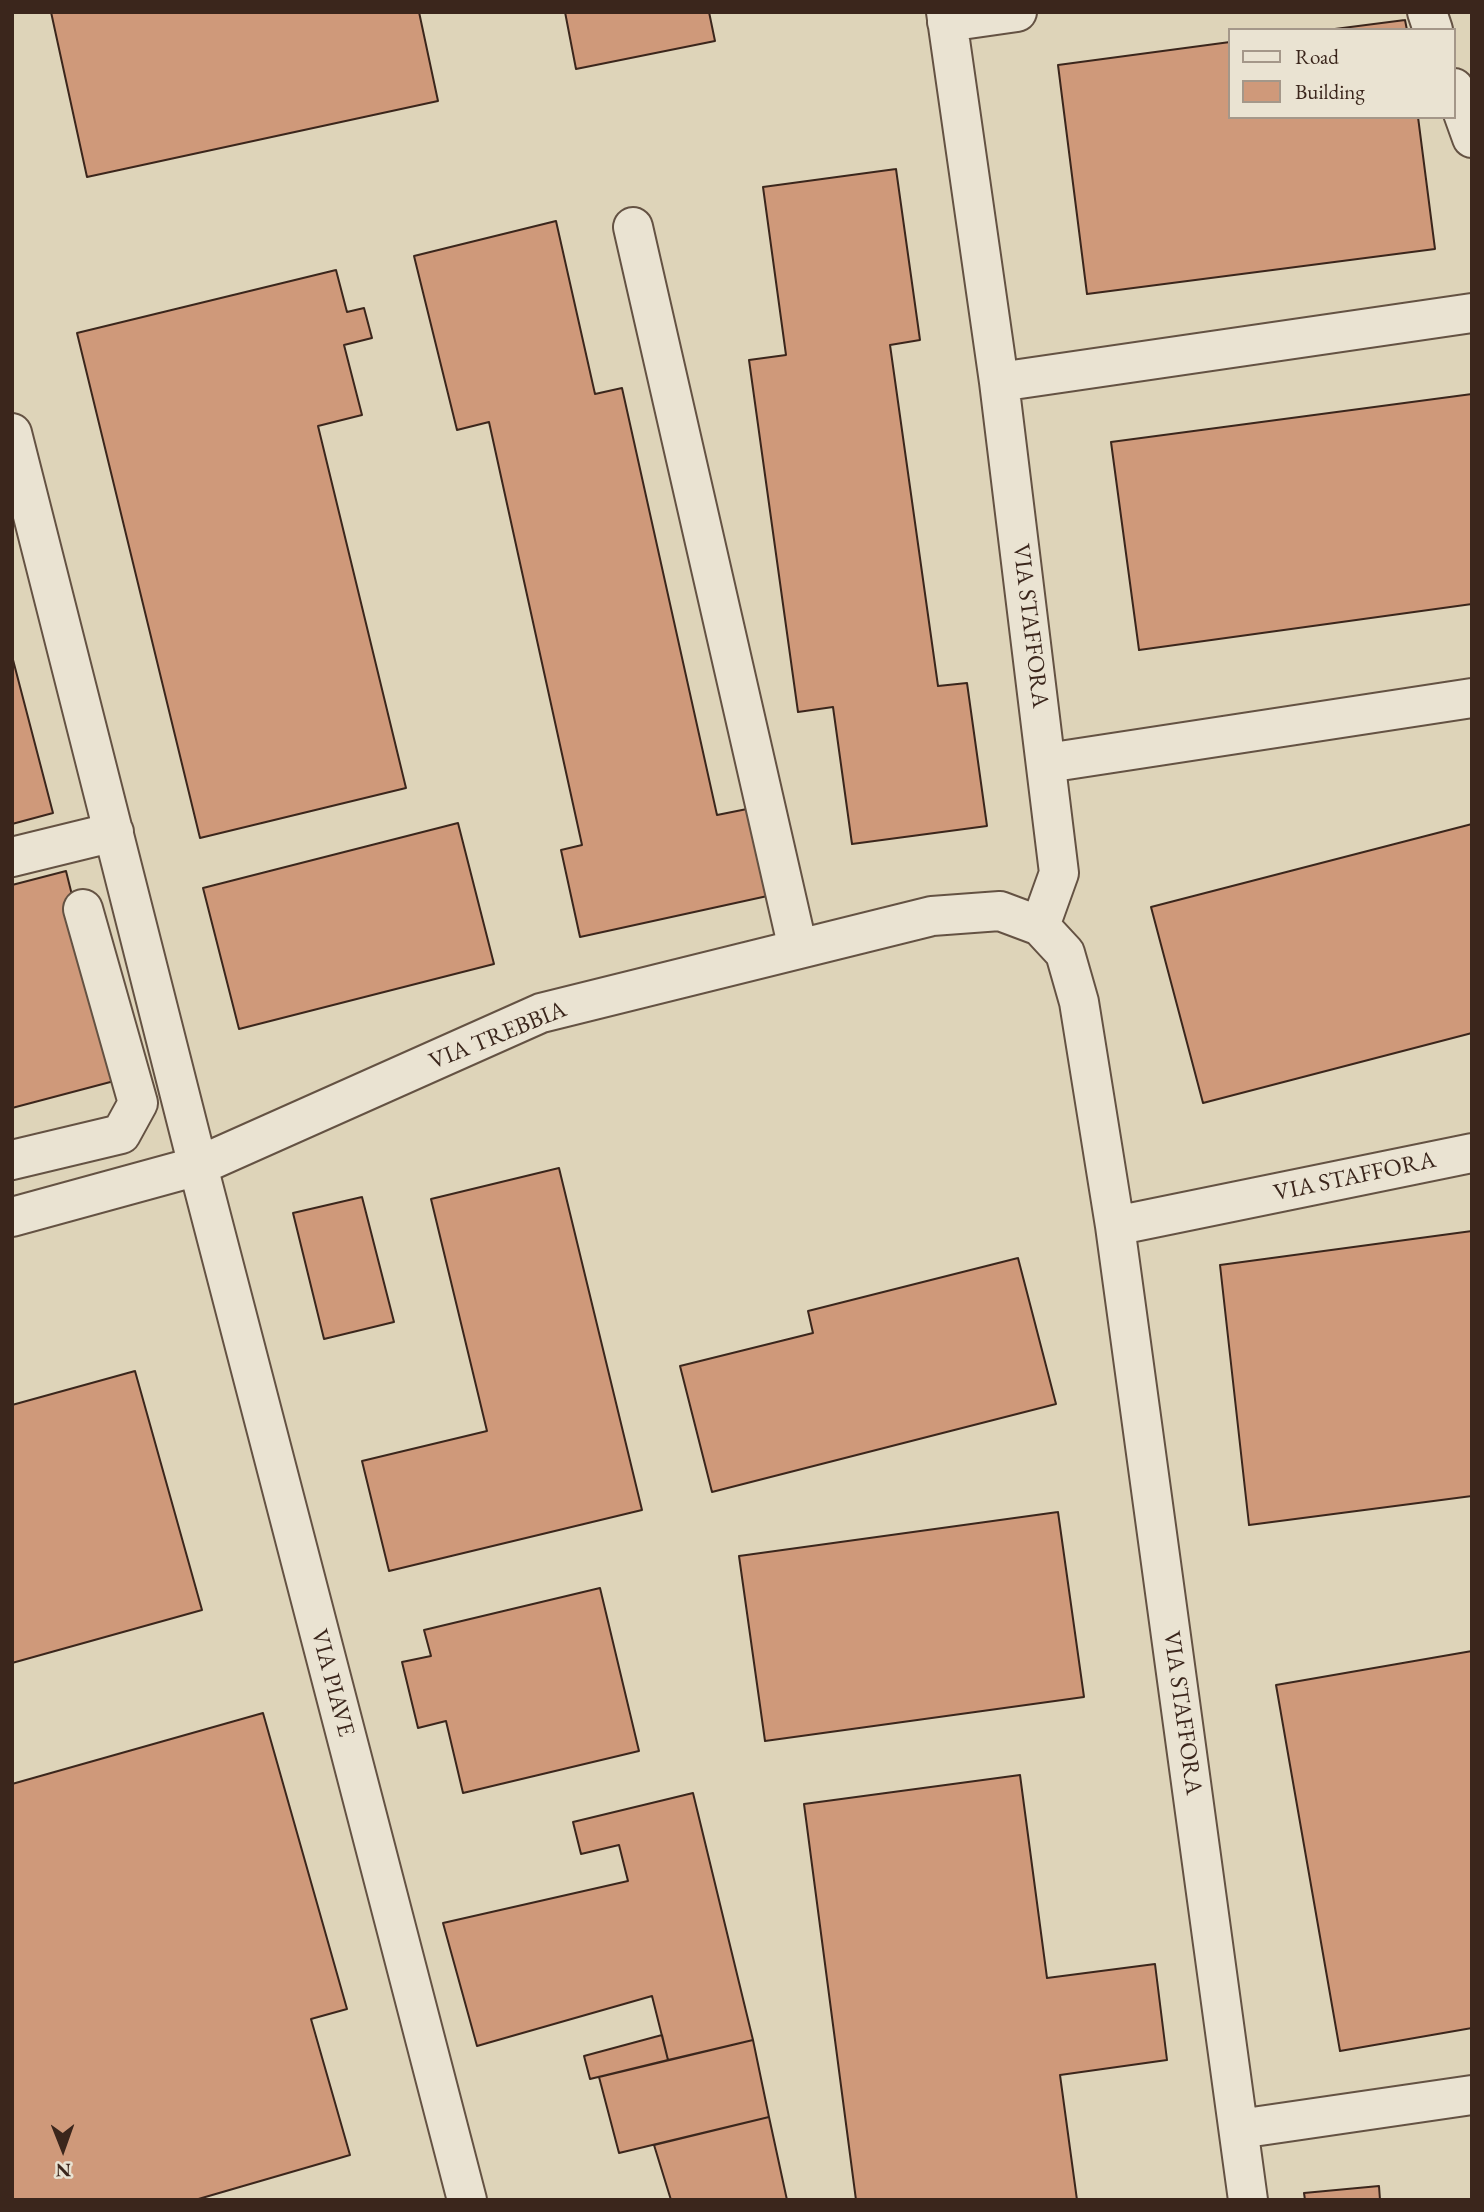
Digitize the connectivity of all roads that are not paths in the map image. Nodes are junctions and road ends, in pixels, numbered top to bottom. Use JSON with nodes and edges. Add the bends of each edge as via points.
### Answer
{"nodes":[{"id":1,"x":1017,"y":12,"type":"edge"},
{"id":2,"x":946,"y":17,"type":"edge"},
{"id":3,"x":1456,"y":94,"type":"edge"},
{"id":4,"x":1472,"y":138,"type":"edge"},
{"id":5,"x":633,"y":227,"type":"dead end"},
{"id":6,"x":1472,"y":313,"type":"edge"},
{"id":7,"x":999,"y":382,"type":"junction"},
{"id":8,"x":12,"y":433,"type":"edge"},
{"id":9,"x":1472,"y":698,"type":"edge"},
{"id":10,"x":1047,"y":763,"type":"junction"},
{"id":11,"x":114,"y":832,"type":"junction"},
{"id":12,"x":12,"y":857,"type":"edge"},
{"id":13,"x":83,"y":909,"type":"dead end"},
{"id":14,"x":1040,"y":926,"type":"junction"},
{"id":15,"x":798,"y":949,"type":"junction"},
{"id":16,"x":1472,"y":1153,"type":"edge"},
{"id":17,"x":12,"y":1160,"type":"edge"},
{"id":18,"x":198,"y":1166,"type":"junction"},
{"id":19,"x":12,"y":1217,"type":"edge"},
{"id":20,"x":1115,"y":1226,"type":"junction"},
{"id":21,"x":1472,"y":2095,"type":"edge"},
{"id":22,"x":1239,"y":2130,"type":"junction"},
{"id":23,"x":467,"y":2200,"type":"edge"},
{"id":24,"x":1248,"y":2200,"type":"edge"}],
"edges":[{"from":1,"to":2,"type":"street"},
{"from":2,"to":7,"type":"street","name":"VIA STAFFORA"},
{"from":3,"to":4,"type":"street"},
{"from":5,"to":15,"type":"street"},
{"from":6,"to":7,"type":"street"},
{"from":7,"to":10,"type":"street","name":"VIA STAFFORA"},
{"from":8,"to":11,"type":"street","name":"VIA PIAVE"},
{"from":9,"to":10,"type":"street"},
{"from":10,"to":14,"type":"street","name":"VIA STAFFORA","via":[[1059,873]]},
{"from":11,"to":12,"type":"street"},
{"from":11,"to":18,"type":"street","name":"VIA PIAVE"},
{"from":13,"to":17,"type":"street","via":[[138,1103],[121,1134]]},
{"from":14,"to":15,"type":"street","name":"VIA TREBBIA","via":[[1000,911],[932,916]]},
{"from":14,"to":20,"type":"street","name":"VIA STAFFORA","via":[[1065,953],[1079,1002]]},
{"from":15,"to":18,"type":"street","name":"VIA TREBBIA","via":[[541,1013]]},
{"from":16,"to":20,"type":"street","name":"VIA STAFFORA"},
{"from":18,"to":19,"type":"street","name":"VIA TREBBIA"},
{"from":18,"to":23,"type":"street","name":"VIA PIAVE"},
{"from":20,"to":22,"type":"street","name":"VIA STAFFORA"},
{"from":21,"to":22,"type":"street"},
{"from":22,"to":24,"type":"street","name":"VIA STAFFORA"}]}
